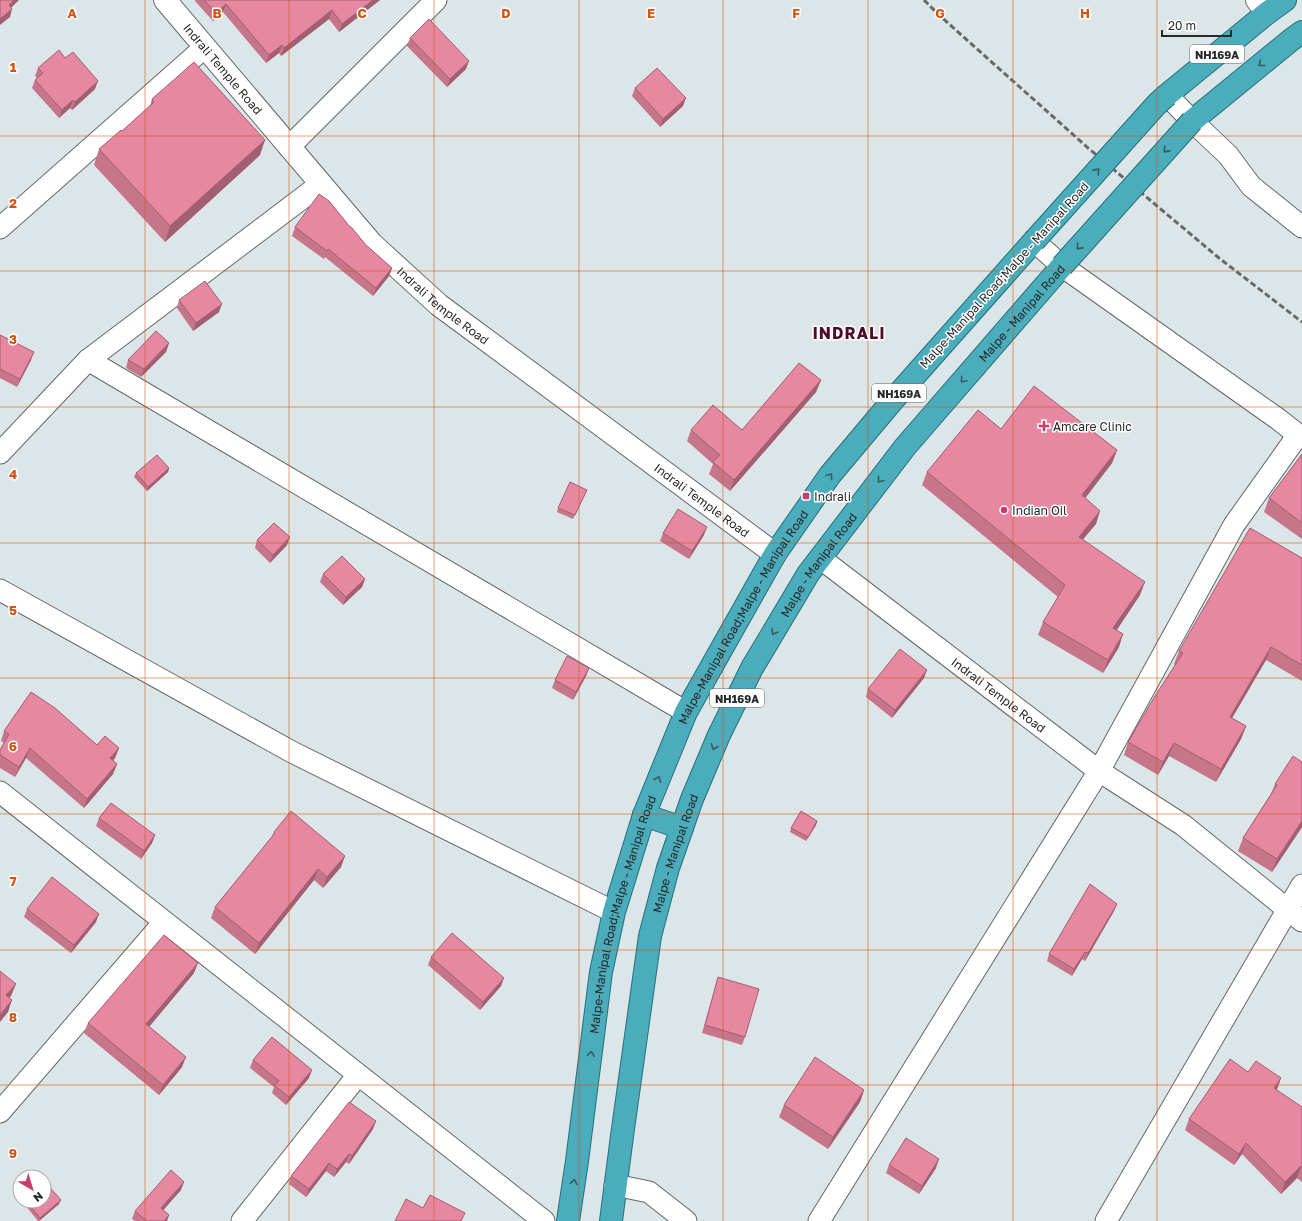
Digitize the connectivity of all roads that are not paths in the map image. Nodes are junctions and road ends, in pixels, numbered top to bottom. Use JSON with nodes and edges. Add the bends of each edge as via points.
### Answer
{"nodes":[{"id":1,"x":436,"y":0,"type":"edge"},
{"id":2,"x":1285,"y":0,"type":"edge"},
{"id":3,"x":170,"y":2,"type":"edge"},
{"id":4,"x":1262,"y":6,"type":"edge"},
{"id":5,"x":1302,"y":32,"type":"edge"},
{"id":6,"x":205,"y":47,"type":"junction"},
{"id":7,"x":1167,"y":95,"type":"junction"},
{"id":8,"x":1192,"y":121,"type":"junction"},
{"id":9,"x":289,"y":147,"type":"junction"},
{"id":10,"x":321,"y":184,"type":"junction"},
{"id":11,"x":1302,"y":227,"type":"edge"},
{"id":12,"x":0,"y":228,"type":"edge"},
{"id":13,"x":1034,"y":241,"type":"junction"},
{"id":14,"x":1062,"y":266,"type":"junction"},
{"id":15,"x":88,"y":360,"type":"junction"},
{"id":16,"x":1300,"y":436,"type":"edge"},
{"id":17,"x":0,"y":453,"type":"edge"},
{"id":18,"x":775,"y":554,"type":"junction"},
{"id":19,"x":820,"y":558,"type":"junction"},
{"id":20,"x":0,"y":590,"type":"edge"},
{"id":21,"x":686,"y":712,"type":"junction"},
{"id":22,"x":1099,"y":771,"type":"junction"},
{"id":23,"x":0,"y":792,"type":"edge"},
{"id":24,"x":644,"y":815,"type":"junction"},
{"id":25,"x":682,"y":828,"type":"junction"},
{"id":26,"x":1302,"y":885,"type":"edge"},
{"id":27,"x":614,"y":912,"type":"junction"},
{"id":28,"x":1295,"y":915,"type":"edge"},
{"id":29,"x":164,"y":922,"type":"junction"},
{"id":30,"x":358,"y":1075,"type":"junction"},
{"id":31,"x":0,"y":1112,"type":"edge"},
{"id":32,"x":615,"y":1185,"type":"junction"},
{"id":33,"x":242,"y":1221,"type":"edge"},
{"id":34,"x":544,"y":1221,"type":"edge"},
{"id":35,"x":568,"y":1221,"type":"edge"},
{"id":36,"x":611,"y":1221,"type":"edge"},
{"id":37,"x":686,"y":1221,"type":"edge"},
{"id":38,"x":819,"y":1221,"type":"edge"},
{"id":39,"x":1106,"y":1221,"type":"edge"}],
"edges":[{"from":1,"to":9,"type":"street"},
{"from":2,"to":4,"type":"highway","number":"NH169A"},
{"from":3,"to":6,"type":"street","name":"Indrali Temple Road"},
{"from":4,"to":7,"type":"highway","name":"Malpe-Manipal Road;Malpe - Manipal Road","number":"NH169A"},
{"from":5,"to":8,"type":"highway","name":"Malpe - Manipal Road","number":"NH169A","one_way":true},
{"from":6,"to":9,"type":"street","name":"Indrali Temple Road"},
{"from":6,"to":12,"type":"street"},
{"from":7,"to":8,"type":"street"},
{"from":13,"to":7,"type":"highway","name":"Malpe-Manipal Road;Malpe - Manipal Road","number":"NH169A","one_way":true,"bridge":true},
{"from":8,"to":11,"type":"street","via":[[1228,155],[1251,186]]},
{"from":8,"to":14,"type":"highway","name":"Malpe - Manipal Road","number":"NH169A","one_way":true,"bridge":true},
{"from":9,"to":10,"type":"street","name":"Indrali Temple Road"},
{"from":10,"to":15,"type":"street"},
{"from":10,"to":18,"type":"street","name":"Indrali Temple Road","via":[[372,244],[439,305]]},
{"from":13,"to":14,"type":"street"},
{"from":18,"to":13,"type":"highway","name":"Malpe-Manipal Road;Malpe - Manipal Road","number":"NH169A","one_way":true,"via":[[830,475]]},
{"from":14,"to":16,"type":"street"},
{"from":14,"to":19,"type":"highway","name":"Malpe - Manipal Road","number":"NH169A","one_way":true,"via":[[905,447]]},
{"from":15,"to":17,"type":"street"},
{"from":15,"to":21,"type":"street"},
{"from":16,"to":22,"type":"street","via":[[1234,525]]},
{"from":18,"to":21,"type":"highway","name":"Malpe-Manipal Road;Malpe - Manipal Road","number":"NH169A"},
{"from":19,"to":22,"type":"street","name":"Indrali Temple Road"},
{"from":19,"to":25,"type":"highway","name":"Malpe - Manipal Road","number":"NH169A","one_way":true,"via":[[752,668],[719,735]]},
{"from":20,"to":27,"type":"street","via":[[292,752]]},
{"from":24,"to":21,"type":"highway","name":"Malpe-Manipal Road;Malpe - Manipal Road","number":"NH169A","one_way":true},
{"from":22,"to":28,"type":"street","name":"Indrali Temple Road","via":[[1183,825]]},
{"from":22,"to":38,"type":"street"},
{"from":23,"to":29,"type":"street"},
{"from":24,"to":25,"type":"highway"},
{"from":24,"to":27,"type":"highway","name":"Malpe-Manipal Road;Malpe - Manipal Road","number":"NH169A"},
{"from":25,"to":32,"type":"highway","name":"Malpe - Manipal Road","number":"NH169A","via":[[668,868],[650,936]]},
{"from":26,"to":28,"type":"street"},
{"from":35,"to":27,"type":"highway","name":"Malpe-Manipal Road;Malpe - Manipal Road","number":"NH169A","one_way":true,"via":[[601,972]]},
{"from":28,"to":39,"type":"street"},
{"from":29,"to":30,"type":"street"},
{"from":29,"to":31,"type":"street"},
{"from":30,"to":33,"type":"street"},
{"from":30,"to":34,"type":"street"},
{"from":32,"to":36,"type":"highway","name":"Malpe - Manipal Road","number":"NH169A"},
{"from":32,"to":37,"type":"street","via":[[649,1192]]}]}
